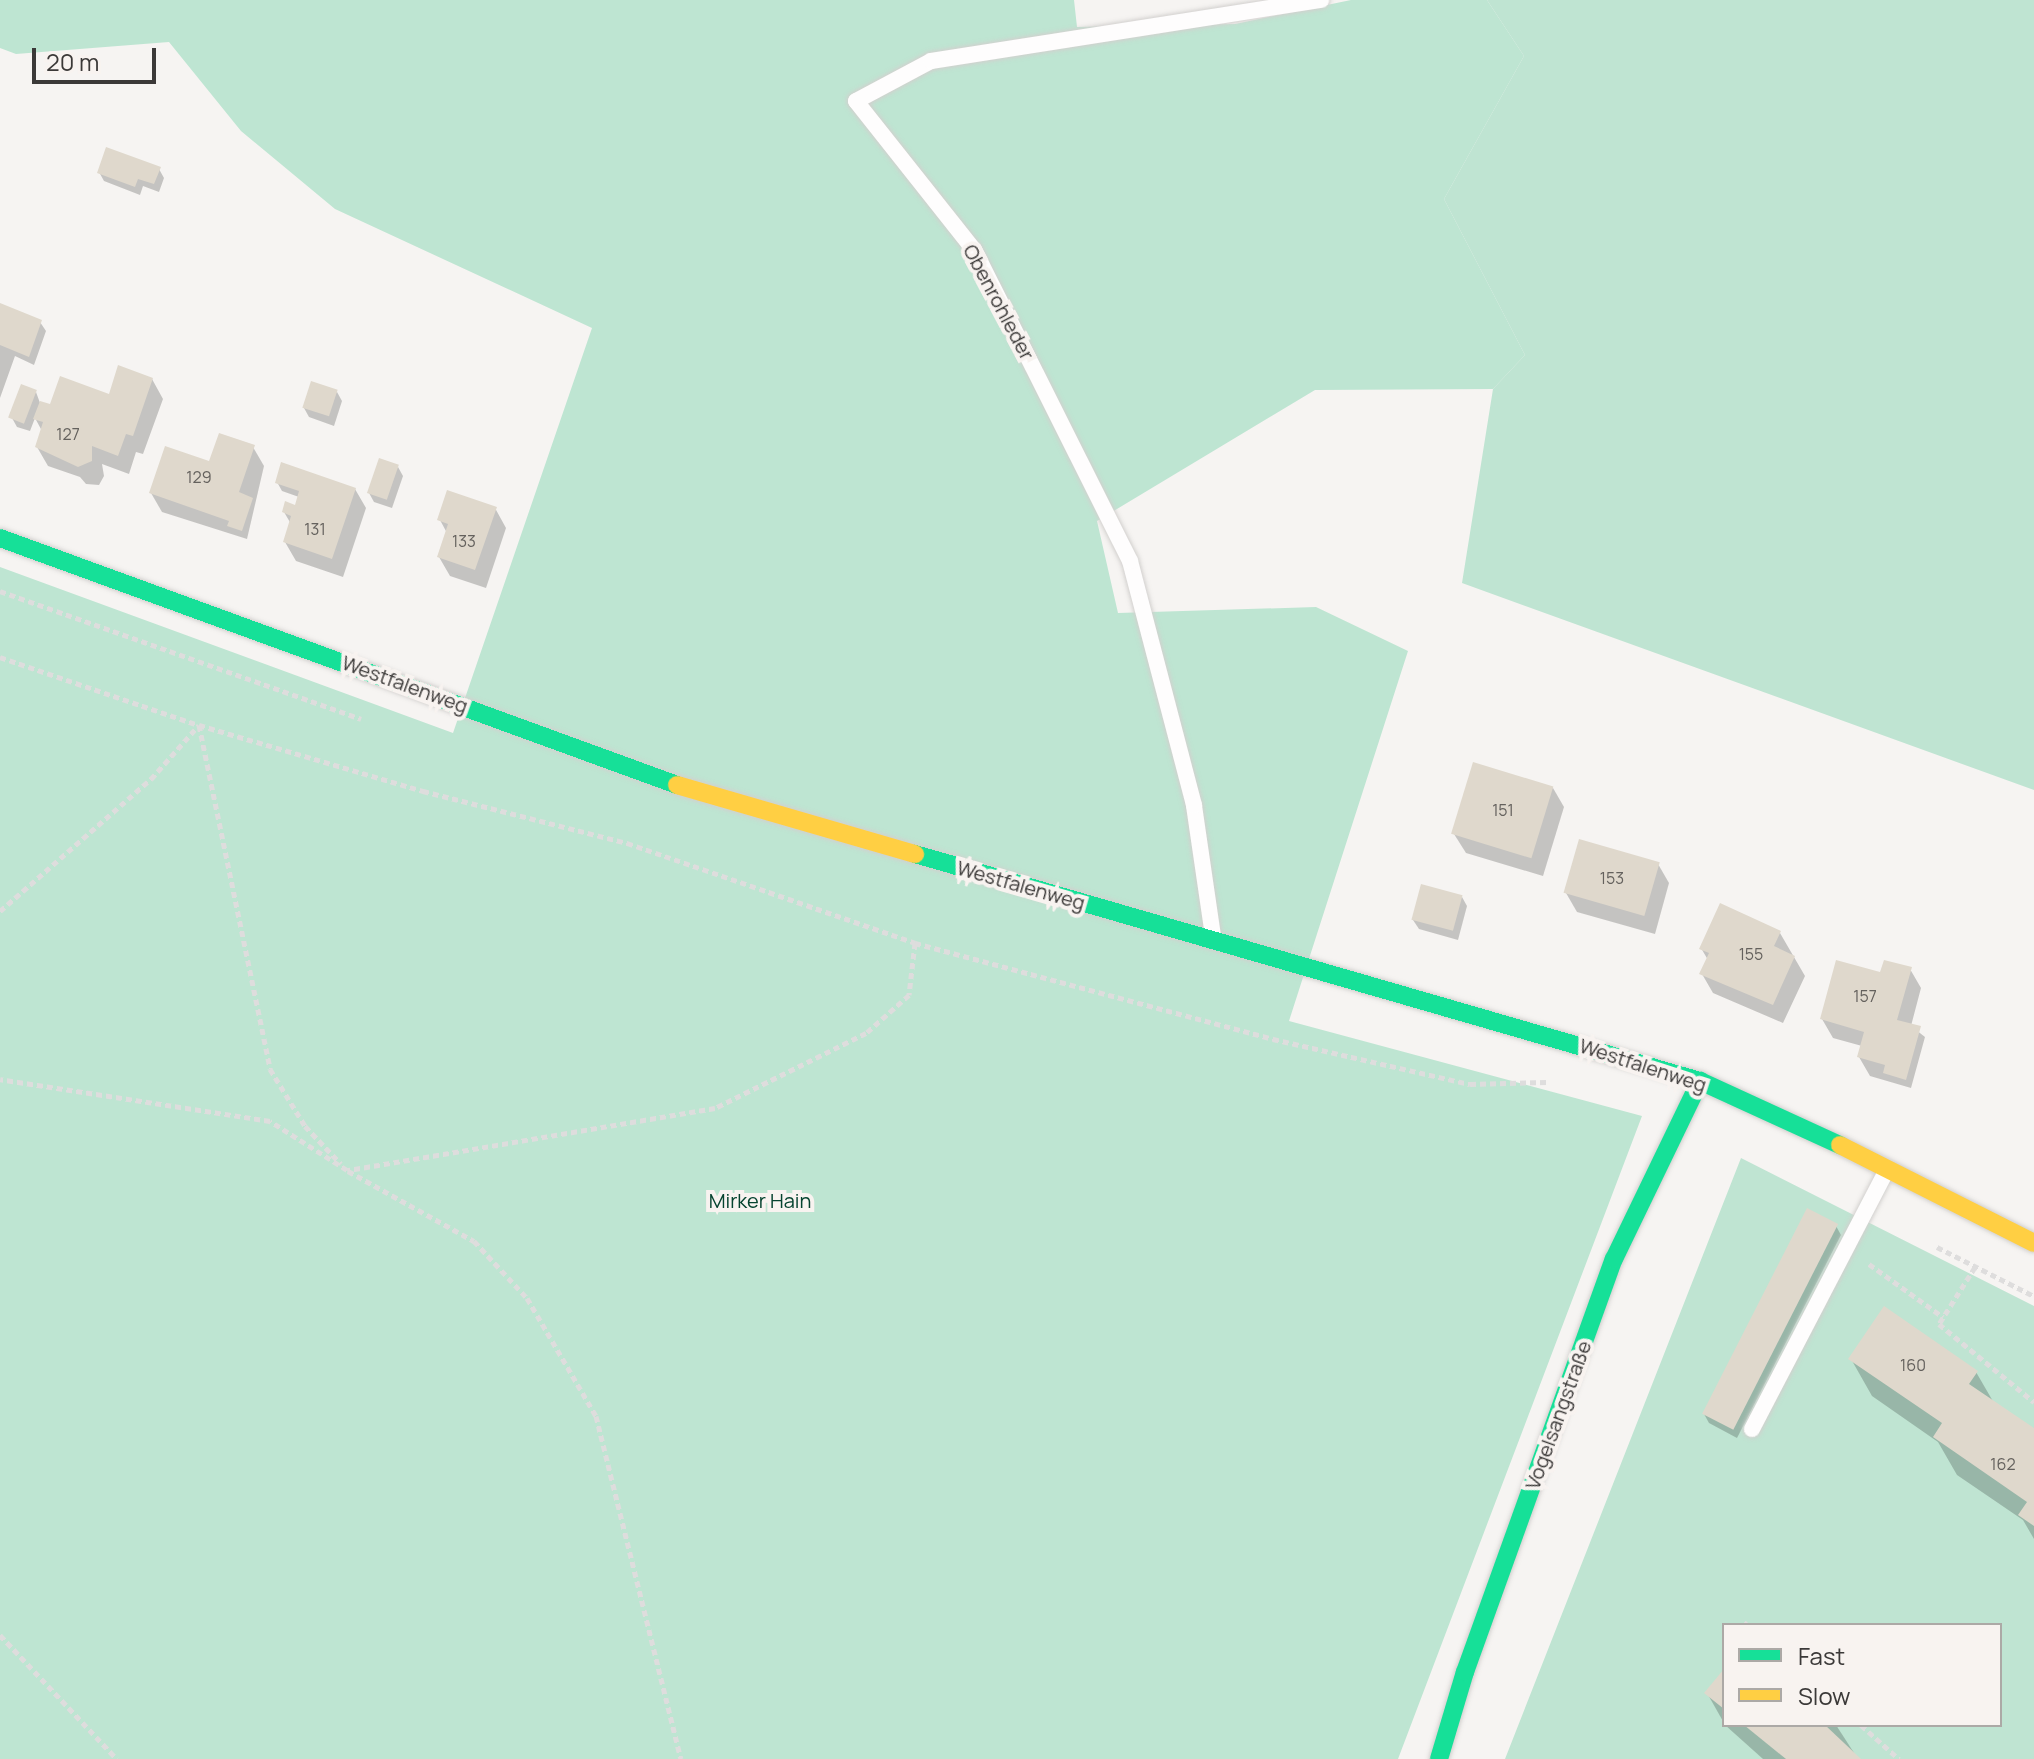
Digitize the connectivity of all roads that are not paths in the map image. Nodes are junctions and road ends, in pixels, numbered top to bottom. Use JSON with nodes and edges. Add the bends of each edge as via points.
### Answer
{"nodes":[{"id":1,"x":1321,"y":0,"type":"edge"},
{"id":2,"x":0,"y":538,"type":"edge"},
{"id":3,"x":1214,"y":941,"type":"junction"},
{"id":4,"x":1700,"y":1081,"type":"junction"},
{"id":5,"x":1887,"y":1169,"type":"junction"},
{"id":6,"x":2034,"y":1243,"type":"edge"},
{"id":7,"x":1752,"y":1429,"type":"dead end"},
{"id":8,"x":1439,"y":1759,"type":"edge"}],
"edges":[{"from":1,"to":3,"type":"lane","name":"Obenrohleder","via":[[931,61],[856,101],[974,250],[1130,561],[1194,805]]},
{"from":2,"to":3,"type":"street","name":"Westfalenweg","via":[[687,789]]},
{"from":3,"to":4,"type":"street","name":"Westfalenweg","via":[[1503,1020]]},
{"from":4,"to":5,"type":"street","name":"Westfalenweg"},
{"from":4,"to":8,"type":"street","name":"Vogelsangstraße","via":[[1614,1259],[1465,1672]]},
{"from":5,"to":6,"type":"street","name":"Westfalenweg"},
{"from":5,"to":7,"type":"lane"}]}
